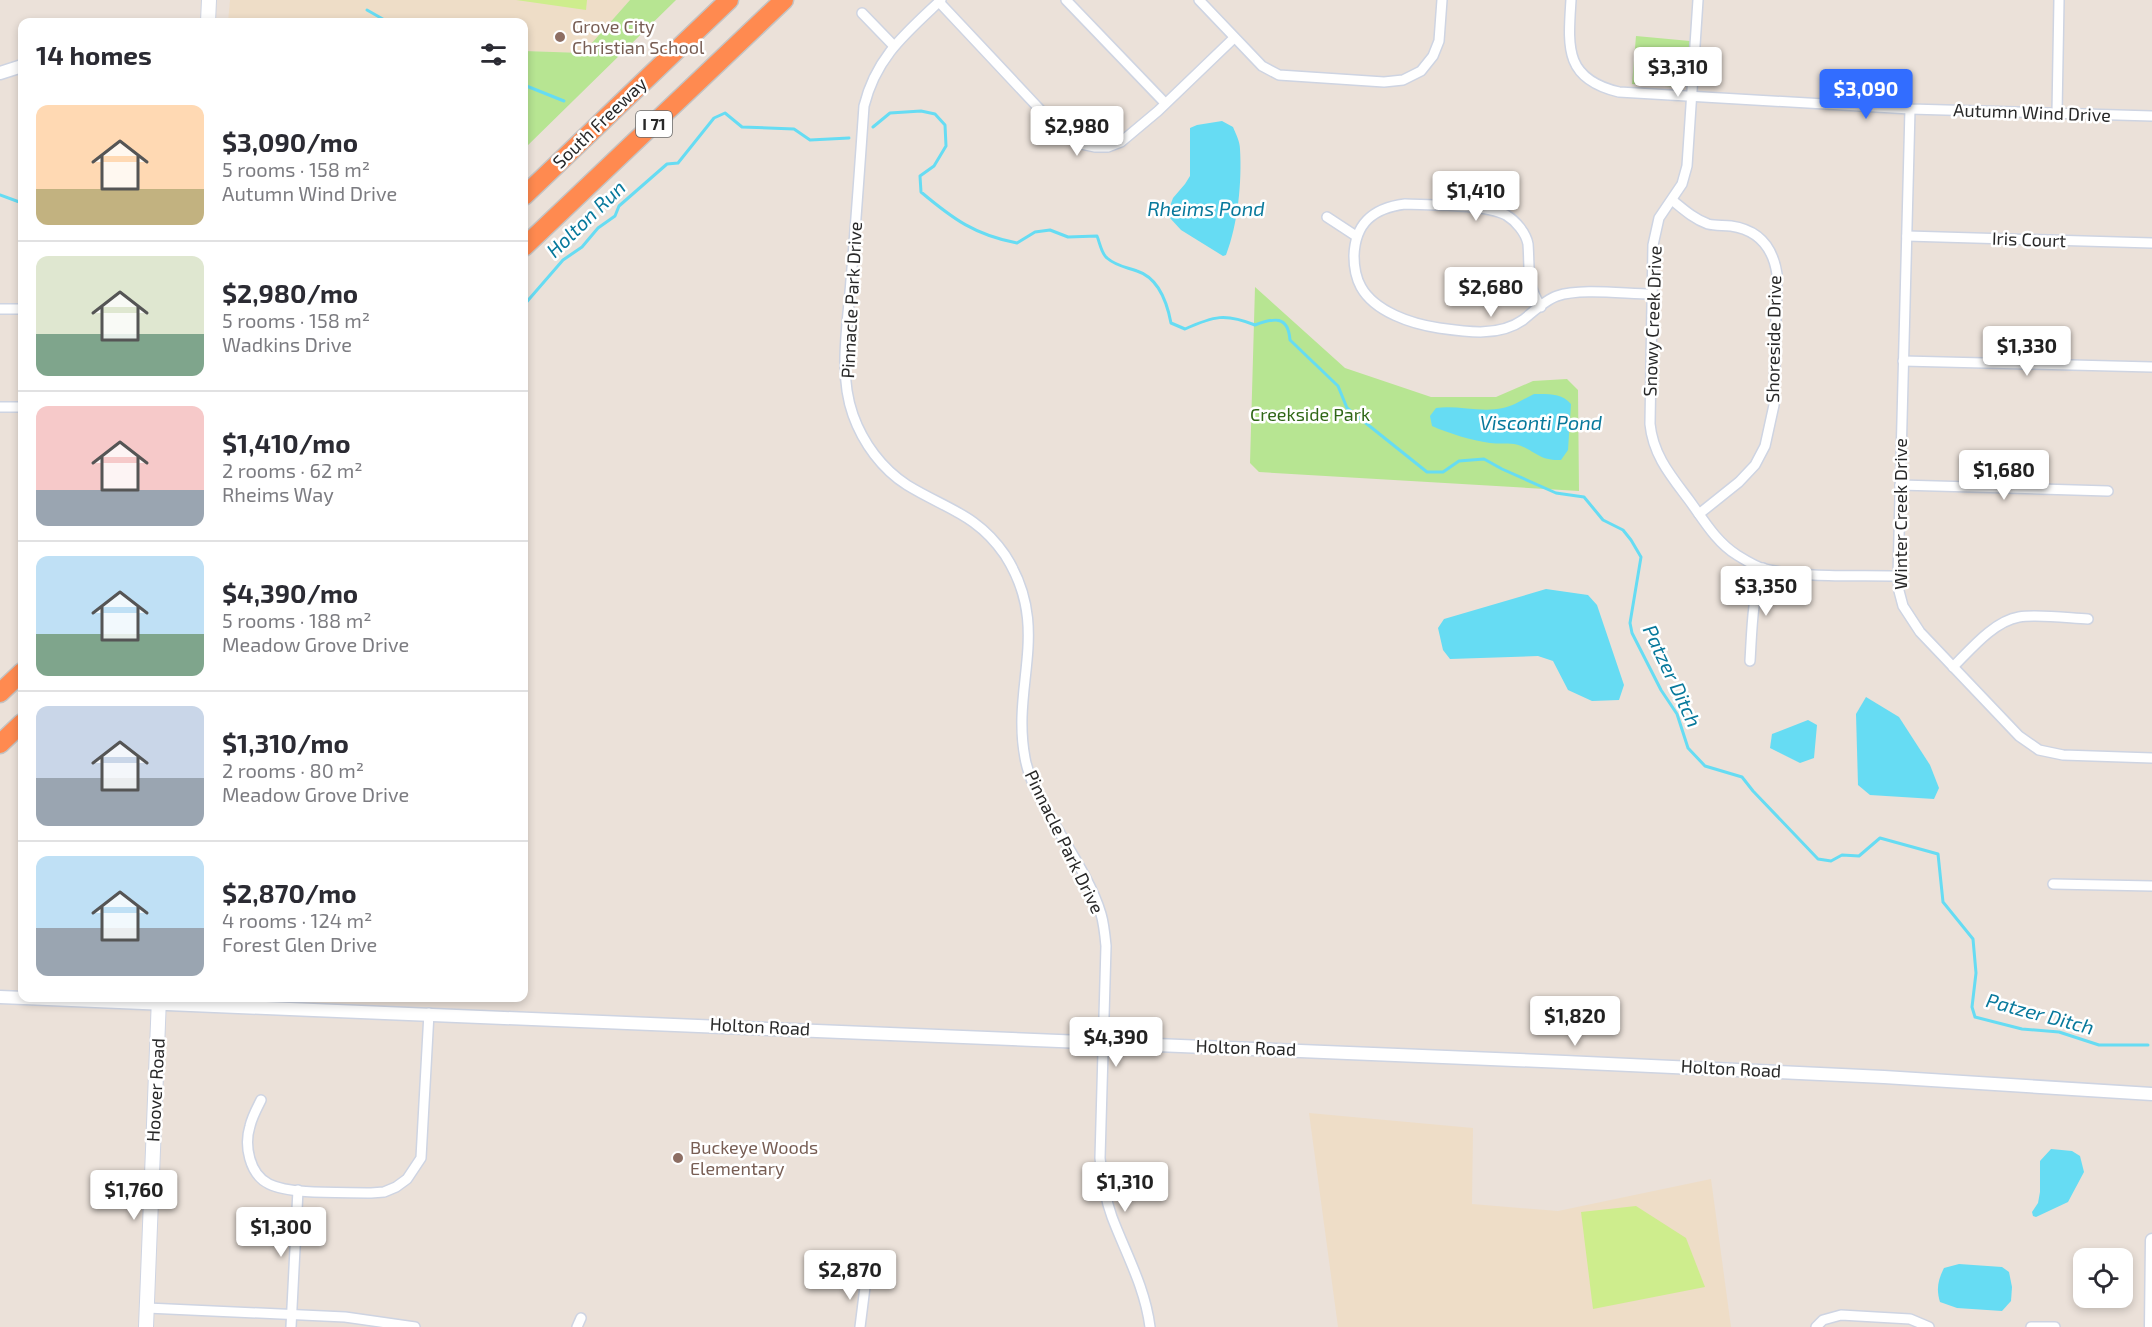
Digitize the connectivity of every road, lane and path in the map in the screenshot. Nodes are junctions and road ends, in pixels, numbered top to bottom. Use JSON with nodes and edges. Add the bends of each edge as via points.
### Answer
{"nodes":[{"id":1,"x":209,"y":0,"type":"edge"},
{"id":2,"x":729,"y":0,"type":"edge"},
{"id":3,"x":784,"y":0,"type":"edge"},
{"id":4,"x":1066,"y":0,"type":"edge"},
{"id":5,"x":1199,"y":0,"type":"edge"},
{"id":6,"x":1442,"y":0,"type":"edge"},
{"id":7,"x":1571,"y":0,"type":"edge"},
{"id":8,"x":1698,"y":0,"type":"edge"},
{"id":9,"x":2059,"y":0,"type":"edge"},
{"id":10,"x":940,"y":1,"type":"edge"},
{"id":11,"x":862,"y":13,"type":"dead end"},
{"id":12,"x":208,"y":18,"type":"edge"},
{"id":13,"x":1234,"y":38,"type":"junction"},
{"id":14,"x":893,"y":45,"type":"junction"},
{"id":15,"x":18,"y":67,"type":"edge"},
{"id":16,"x":0,"y":73,"type":"edge"},
{"id":17,"x":1692,"y":96,"type":"junction"},
{"id":18,"x":1165,"y":103,"type":"junction"},
{"id":19,"x":1910,"y":109,"type":"junction"},
{"id":20,"x":2056,"y":113,"type":"junction"},
{"id":21,"x":2152,"y":116,"type":"edge"},
{"id":22,"x":528,"y":192,"type":"edge"},
{"id":23,"x":1672,"y":200,"type":"junction"},
{"id":24,"x":1327,"y":217,"type":"dead end"},
{"id":25,"x":1356,"y":236,"type":"junction"},
{"id":26,"x":1906,"y":236,"type":"junction"},
{"id":27,"x":528,"y":243,"type":"edge"},
{"id":28,"x":2152,"y":243,"type":"edge"},
{"id":29,"x":1652,"y":294,"type":"junction"},
{"id":30,"x":1541,"y":307,"type":"junction"},
{"id":31,"x":0,"y":309,"type":"edge"},
{"id":32,"x":18,"y":309,"type":"edge"},
{"id":33,"x":1903,"y":361,"type":"junction"},
{"id":34,"x":2152,"y":367,"type":"edge"},
{"id":35,"x":0,"y":407,"type":"edge"},
{"id":36,"x":18,"y":408,"type":"edge"},
{"id":37,"x":1900,"y":485,"type":"junction"},
{"id":38,"x":2108,"y":491,"type":"dead end"},
{"id":39,"x":1699,"y":514,"type":"junction"},
{"id":40,"x":1763,"y":568,"type":"junction"},
{"id":41,"x":1898,"y":576,"type":"junction"},
{"id":42,"x":2088,"y":619,"type":"dead end"},
{"id":43,"x":1750,"y":661,"type":"dead end"},
{"id":44,"x":1953,"y":667,"type":"junction"},
{"id":45,"x":18,"y":676,"type":"edge"},
{"id":46,"x":0,"y":693,"type":"edge"},
{"id":47,"x":18,"y":727,"type":"edge"},
{"id":48,"x":0,"y":744,"type":"edge"},
{"id":49,"x":2152,"y":758,"type":"edge"},
{"id":50,"x":2053,"y":884,"type":"dead end"},
{"id":51,"x":2152,"y":886,"type":"edge"},
{"id":52,"x":0,"y":997,"type":"edge"},
{"id":53,"x":18,"y":997,"type":"edge"},
{"id":54,"x":159,"y":1002,"type":"edge"},
{"id":55,"x":201,"y":1002,"type":"edge"},
{"id":56,"x":429,"y":1013,"type":"junction"},
{"id":57,"x":1103,"y":1041,"type":"junction"},
{"id":58,"x":2152,"y":1094,"type":"edge"},
{"id":59,"x":261,"y":1100,"type":"dead end"},
{"id":60,"x":298,"y":1190,"type":"junction"},
{"id":61,"x":2152,"y":1240,"type":"edge"},
{"id":62,"x":866,"y":1279,"type":"dead end"},
{"id":63,"x":147,"y":1308,"type":"junction"},
{"id":64,"x":292,"y":1313,"type":"junction"},
{"id":65,"x":146,"y":1327,"type":"edge"},
{"id":66,"x":291,"y":1327,"type":"edge"},
{"id":67,"x":415,"y":1327,"type":"edge"},
{"id":68,"x":860,"y":1327,"type":"edge"},
{"id":69,"x":1150,"y":1327,"type":"edge"},
{"id":70,"x":1816,"y":1327,"type":"edge"},
{"id":71,"x":1929,"y":1327,"type":"edge"},
{"id":72,"x":2031,"y":1327,"type":"edge"},
{"id":73,"x":2055,"y":1327,"type":"edge"},
{"id":74,"x":2151,"y":1327,"type":"edge"}],
"edges":[{"from":1,"to":12,"type":"main road"},
{"from":2,"to":22,"type":"highway","name":"South Freeway","number":"I 71"},
{"from":3,"to":27,"type":"highway","name":"South Freeway","number":"I 71"},
{"from":4,"to":18,"type":"street"},
{"from":5,"to":13,"type":"street"},
{"from":6,"to":13,"type":"street","via":[[1439,41],[1433,56],[1421,71],[1395,82],[1279,75],[1262,66]]},
{"from":7,"to":17,"type":"street","name":"Autumn Wind Drive","via":[[1569,46],[1577,67],[1590,81],[1619,92]]},
{"from":8,"to":17,"type":"street","name":"Snowy Creek Drive"},
{"from":9,"to":20,"type":"street"},
{"from":10,"to":14,"type":"street","name":"Pinnacle Park Drive"},
{"from":10,"to":18,"type":"street","via":[[1063,134],[1081,144],[1108,147],[1121,142]]},
{"from":11,"to":14,"type":"street"},
{"from":13,"to":18,"type":"street"},
{"from":14,"to":57,"type":"street","name":"Pinnacle Park Drive","via":[[874,76],[864,106],[846,352],[848,397],[877,460],[907,485],[983,528],[1006,558],[1018,583],[1030,630],[1023,727],[1025,761],[1036,790],[1100,912],[1106,946]]},
{"from":15,"to":16,"type":"street"},
{"from":17,"to":19,"type":"street","name":"Autumn Wind Drive"},
{"from":17,"to":23,"type":"street","name":"Snowy Creek Drive","via":[[1687,166]]},
{"from":19,"to":20,"type":"street","name":"Autumn Wind Drive"},
{"from":19,"to":26,"type":"street","name":"Winter Creek Drive"},
{"from":20,"to":21,"type":"street","name":"Autumn Wind Drive"},
{"from":23,"to":29,"type":"street","name":"Snowy Creek Drive","via":[[1659,218],[1653,245]]},
{"from":23,"to":39,"type":"street","name":"Shoreside Drive","via":[[1709,224],[1734,226],[1753,233],[1768,246],[1777,274],[1774,405],[1765,446],[1755,465],[1739,482]]},
{"from":24,"to":25,"type":"street"},
{"from":25,"to":30,"type":"street","via":[[1354,259],[1360,287],[1373,301],[1416,324],[1498,331]]},
{"from":25,"to":30,"type":"street","via":[[1369,217],[1395,205],[1490,209],[1507,215],[1527,240],[1528,274],[1532,293]]},
{"from":26,"to":28,"type":"street","name":"Iris Court"},
{"from":26,"to":33,"type":"street","name":"Winter Creek Drive"},
{"from":29,"to":30,"type":"street","via":[[1572,293],[1554,296]]},
{"from":29,"to":39,"type":"street","name":"Snowy Creek Drive","via":[[1651,435],[1665,468]]},
{"from":31,"to":32,"type":"street"},
{"from":33,"to":34,"type":"street"},
{"from":33,"to":37,"type":"street","name":"Winter Creek Drive"},
{"from":35,"to":36,"type":"street"},
{"from":37,"to":38,"type":"street"},
{"from":37,"to":41,"type":"street","name":"Winter Creek Drive"},
{"from":39,"to":40,"type":"street","name":"Snowy Creek Drive","via":[[1736,555]]},
{"from":40,"to":41,"type":"street","name":"Snowy Creek Drive","via":[[1788,573]]},
{"from":40,"to":43,"type":"street","via":[[1753,609]]},
{"from":41,"to":44,"type":"street","name":"Winter Creek Drive","via":[[1903,606],[1910,618]]},
{"from":42,"to":44,"type":"street","via":[[2019,617],[1986,635]]},
{"from":44,"to":49,"type":"street","name":"Winter Creek Drive","via":[[2019,736],[2039,750],[2063,755]]},
{"from":45,"to":46,"type":"highway"},
{"from":47,"to":48,"type":"highway"},
{"from":50,"to":51,"type":"street"},
{"from":52,"to":53,"type":"street","name":"Holton Road"},
{"from":54,"to":63,"type":"main road","name":"Hoover Road"},
{"from":55,"to":56,"type":"street","name":"Holton Road"},
{"from":56,"to":57,"type":"street","name":"Holton Road"},
{"from":56,"to":60,"type":"street","via":[[423,1145],[415,1170],[402,1183],[384,1192]]},
{"from":57,"to":58,"type":"street","name":"Holton Road","via":[[1884,1077]]},
{"from":57,"to":69,"type":"street","name":"Pinnacle Park Drive","via":[[1103,1189],[1144,1294]]},
{"from":59,"to":60,"type":"street","via":[[249,1126],[248,1151],[254,1169],[267,1184]]},
{"from":60,"to":64,"type":"street"},
{"from":61,"to":74,"type":"street"},
{"from":62,"to":68,"type":"street"},
{"from":63,"to":64,"type":"street"},
{"from":63,"to":65,"type":"main road","name":"Hoover Road"},
{"from":64,"to":66,"type":"street"},
{"from":64,"to":67,"type":"street"},
{"from":70,"to":71,"type":"street","via":[[1823,1320],[1841,1315],[1910,1319]]},
{"from":72,"to":73,"type":"street"}]}
